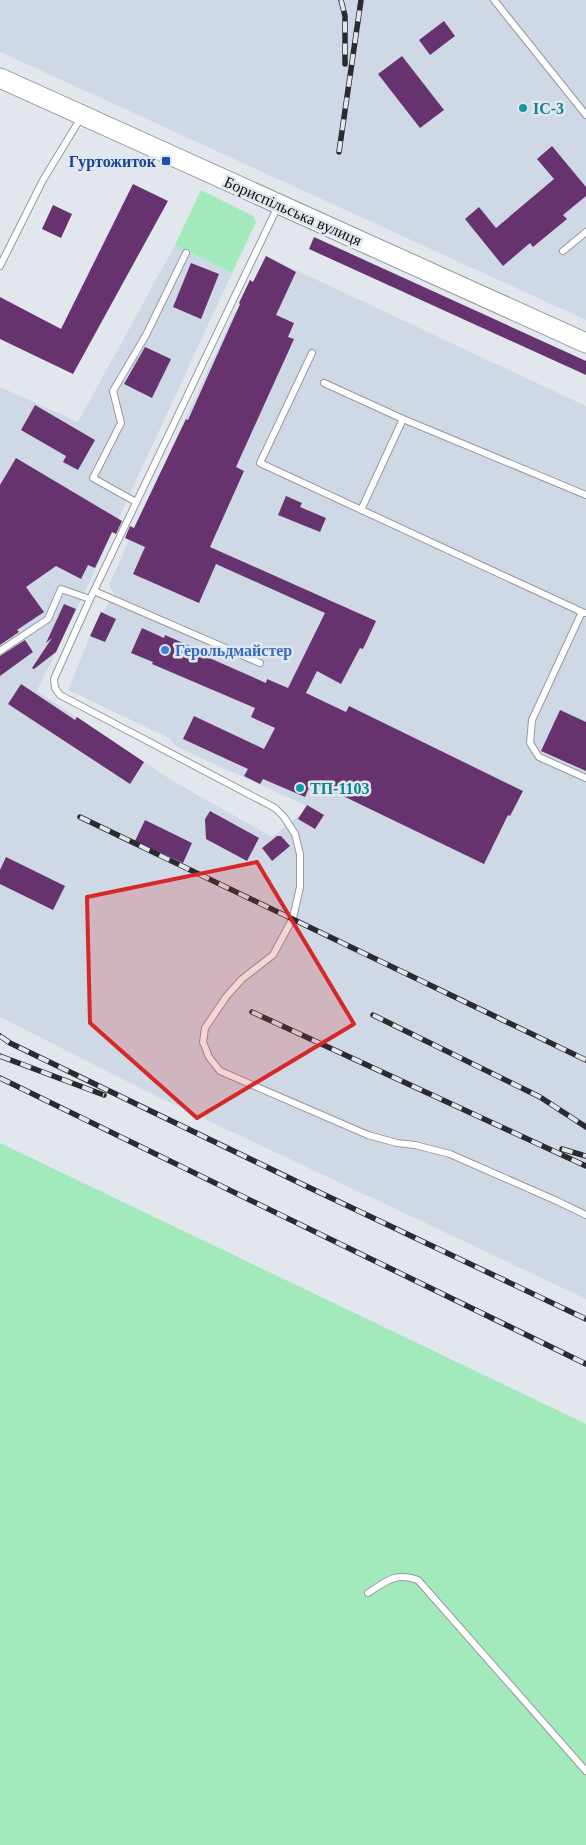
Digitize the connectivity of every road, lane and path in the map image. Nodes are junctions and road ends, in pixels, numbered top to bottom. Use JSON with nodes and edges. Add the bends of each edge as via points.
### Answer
{"nodes":[{"id":1,"x":494,"y":0,"type":"edge"},
{"id":2,"x":0,"y":78,"type":"edge"},
{"id":3,"x":83,"y":115,"type":"junction"},
{"id":4,"x":586,"y":115,"type":"edge"},
{"id":5,"x":278,"y":205,"type":"junction"},
{"id":6,"x":586,"y":232,"type":"edge"},
{"id":7,"x":564,"y":251,"type":"dead end"},
{"id":8,"x":186,"y":254,"type":"dead end"},
{"id":9,"x":0,"y":266,"type":"edge"},
{"id":10,"x":586,"y":343,"type":"edge"},
{"id":11,"x":312,"y":353,"type":"dead end"},
{"id":12,"x":324,"y":383,"type":"dead end"},
{"id":13,"x":403,"y":419,"type":"junction"},
{"id":14,"x":586,"y":496,"type":"edge"},
{"id":15,"x":136,"y":502,"type":"junction"},
{"id":16,"x":361,"y":510,"type":"junction"},
{"id":17,"x":94,"y":591,"type":"junction"},
{"id":18,"x":90,"y":599,"type":"junction"},
{"id":19,"x":584,"y":612,"type":"edge"},
{"id":20,"x":0,"y":651,"type":"edge"},
{"id":21,"x":260,"y":664,"type":"dead end"},
{"id":22,"x":586,"y":778,"type":"edge"},
{"id":23,"x":586,"y":1215,"type":"edge"},
{"id":24,"x":368,"y":1593,"type":"dead end"},
{"id":25,"x":586,"y":1771,"type":"edge"}],
"edges":[{"from":1,"to":4,"type":"lane"},
{"from":2,"to":3,"type":"main road","name":"Бориспільська вулиця"},
{"from":3,"to":5,"type":"main road","name":"Бориспільська вулиця"},
{"from":3,"to":9,"type":"lane","via":[[43,180]]},
{"from":5,"to":10,"type":"main road","name":"Бориспільська вулиця"},
{"from":5,"to":15,"type":"lane"},
{"from":6,"to":7,"type":"lane"},
{"from":8,"to":15,"type":"lane","via":[[146,336],[113,391],[121,423],[93,478]]},
{"from":11,"to":16,"type":"lane","via":[[260,463]]},
{"from":12,"to":13,"type":"lane"},
{"from":13,"to":14,"type":"lane"},
{"from":13,"to":16,"type":"lane"},
{"from":15,"to":17,"type":"lane"},
{"from":16,"to":19,"type":"lane"},
{"from":17,"to":18,"type":"lane"},
{"from":17,"to":21,"type":"lane"},
{"from":18,"to":20,"type":"lane","via":[[61,589],[48,619]]},
{"from":18,"to":23,"type":"lane","via":[[54,679],[60,695],[275,808],[296,834],[300,886],[293,918],[273,955],[242,979],[205,1028],[203,1042],[220,1071],[374,1137],[450,1154]]},
{"from":19,"to":22,"type":"lane","via":[[532,720],[530,743],[539,757]]},
{"from":24,"to":25,"type":"lane","via":[[395,1576],[418,1580]]}]}
